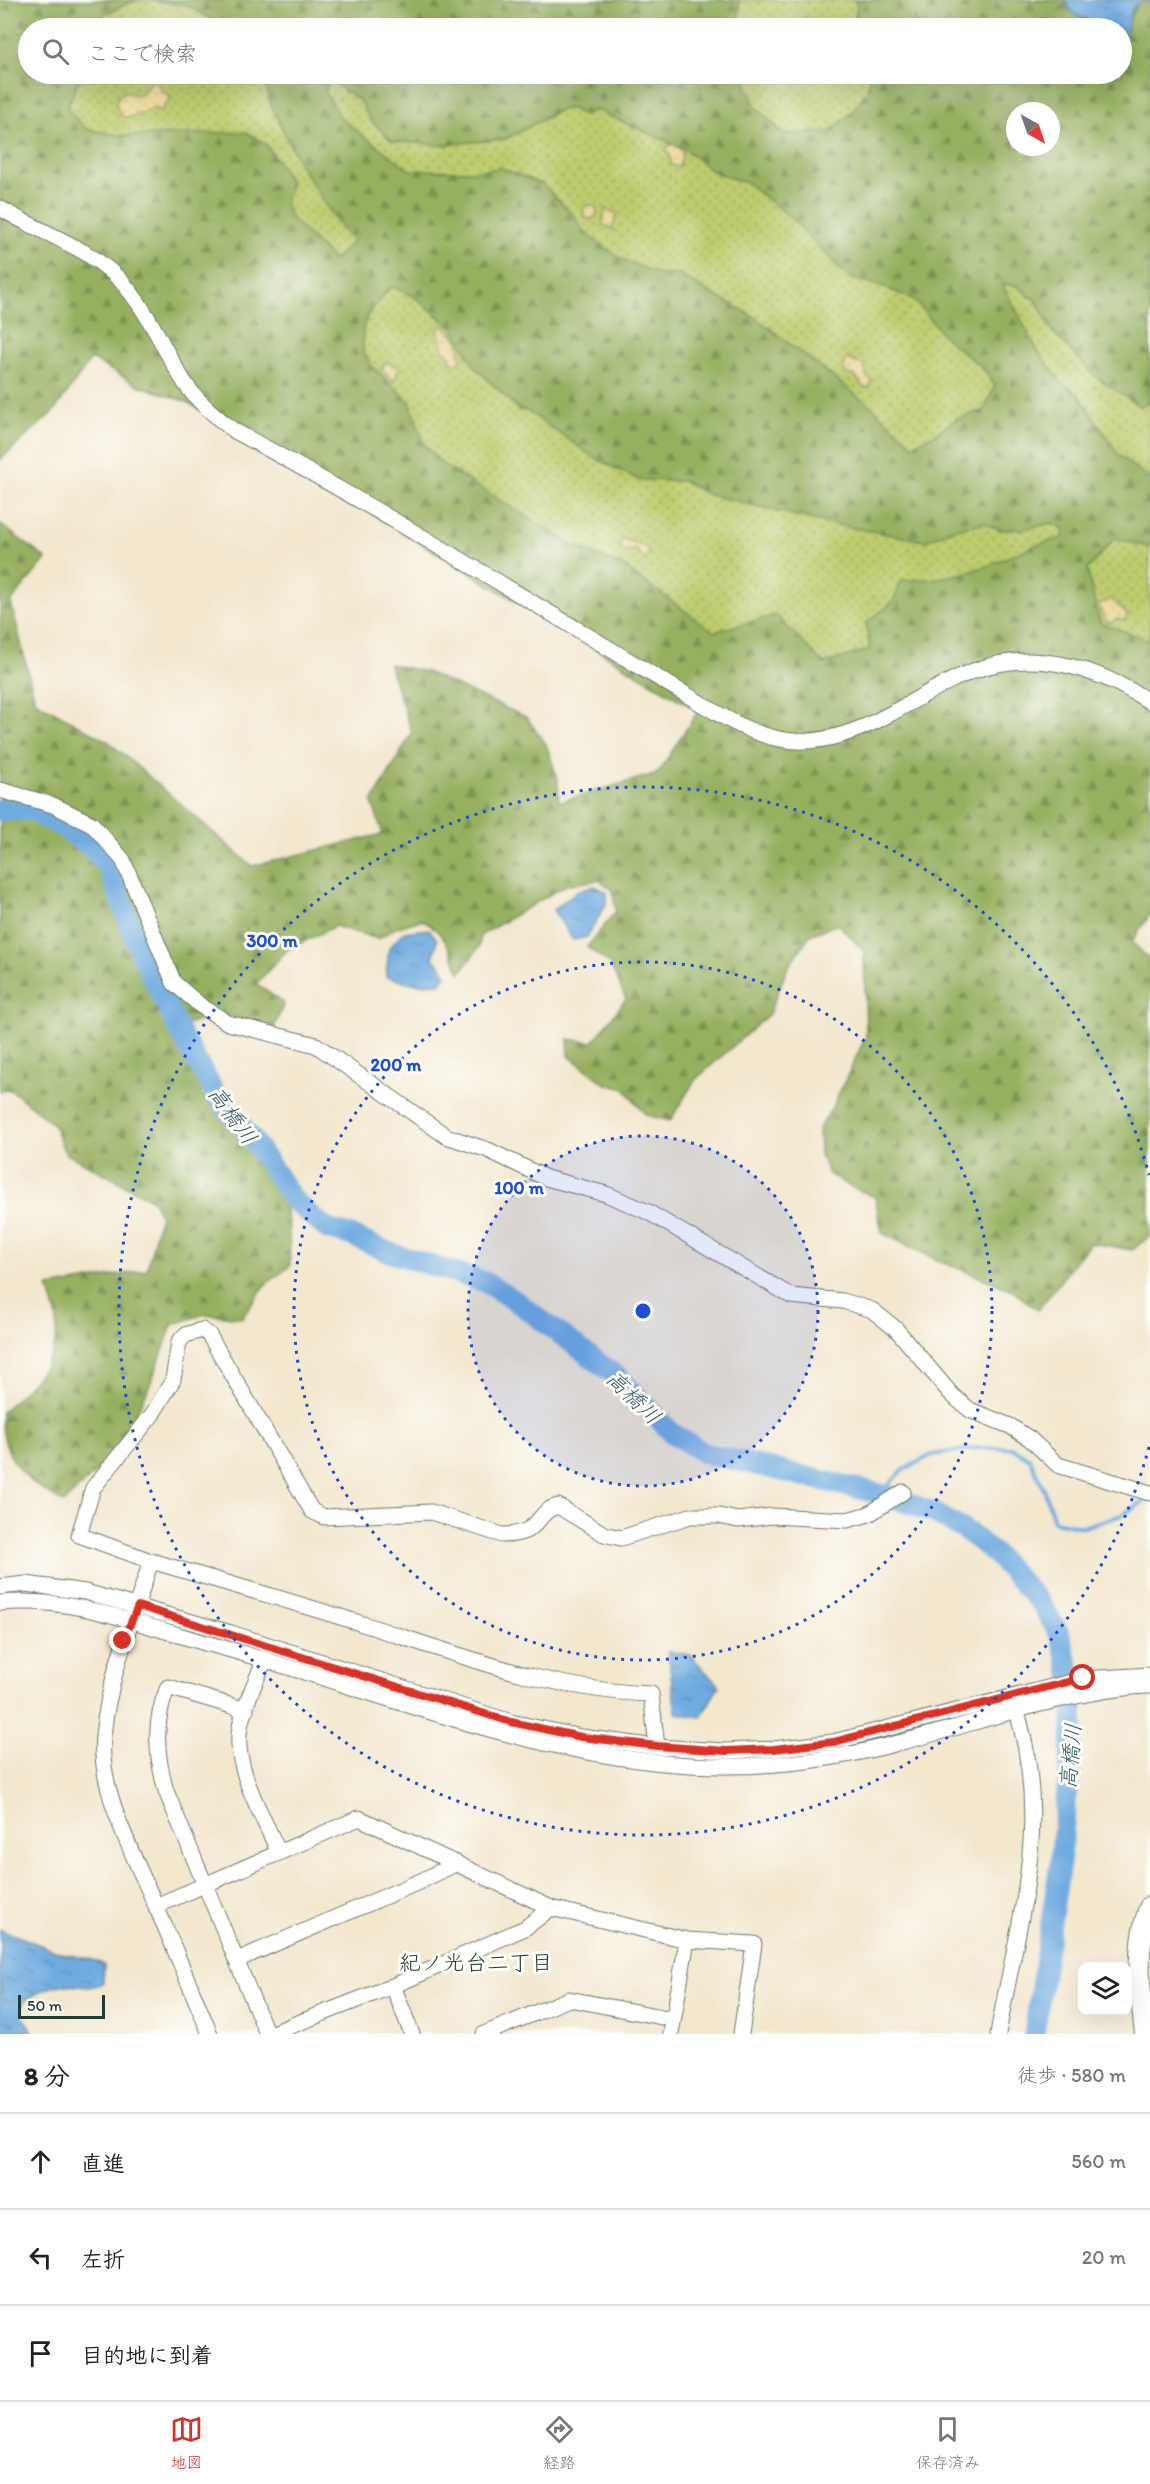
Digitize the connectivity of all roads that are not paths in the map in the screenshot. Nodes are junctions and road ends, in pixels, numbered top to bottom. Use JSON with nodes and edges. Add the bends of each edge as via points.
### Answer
{"nodes":[{"id":1,"x":0,"y":208,"type":"edge"},
{"id":2,"x":1150,"y":702,"type":"edge"},
{"id":3,"x":0,"y":790,"type":"edge"},
{"id":4,"x":903,"y":1492,"type":"dead end"},
{"id":5,"x":1148,"y":1492,"type":"edge"},
{"id":6,"x":151,"y":1561,"type":"junction"},
{"id":7,"x":0,"y":1587,"type":"edge"},
{"id":8,"x":0,"y":1603,"type":"edge"},
{"id":9,"x":138,"y":1606,"type":"junction"},
{"id":10,"x":130,"y":1620,"type":"junction"},
{"id":11,"x":265,"y":1658,"type":"junction"},
{"id":12,"x":1150,"y":1674,"type":"edge"},
{"id":13,"x":1150,"y":1686,"type":"edge"},
{"id":14,"x":1039,"y":1696,"type":"junction"},
{"id":15,"x":1015,"y":1703,"type":"junction"},
{"id":16,"x":246,"y":1710,"type":"junction"},
{"id":17,"x":657,"y":1746,"type":"junction"},
{"id":18,"x":279,"y":1853,"type":"junction"},
{"id":19,"x":457,"y":1863,"type":"junction"},
{"id":20,"x":206,"y":1884,"type":"junction"},
{"id":21,"x":156,"y":1906,"type":"junction"},
{"id":22,"x":1150,"y":1906,"type":"edge"},
{"id":23,"x":551,"y":1908,"type":"junction"},
{"id":24,"x":687,"y":1940,"type":"junction"},
{"id":25,"x":237,"y":1960,"type":"junction"},
{"id":26,"x":393,"y":1986,"type":"junction"},
{"id":27,"x":672,"y":2027,"type":"edge"},
{"id":28,"x":210,"y":2034,"type":"edge"},
{"id":29,"x":268,"y":2034,"type":"edge"},
{"id":30,"x":412,"y":2034,"type":"edge"},
{"id":31,"x":484,"y":2034,"type":"edge"},
{"id":32,"x":741,"y":2034,"type":"edge"},
{"id":33,"x":998,"y":2034,"type":"edge"},
{"id":34,"x":1145,"y":2034,"type":"edge"}],
"edges":[{"from":1,"to":2,"type":"street","via":[[77,248],[121,281],[142,307],[188,388],[233,430],[486,574],[743,728],[796,741],[836,737],[868,726],[958,678],[989,666],[1019,661],[1044,661],[1090,670]]},
{"from":3,"to":5,"type":"street","via":[[53,805],[92,824],[111,843],[123,860],[174,983],[210,1012],[228,1023],[316,1045],[446,1136],[488,1150],[546,1178],[606,1194],[648,1212],[791,1296],[843,1300],[872,1310],[896,1329],[952,1395],[970,1410],[1023,1434],[1058,1465]]},
{"from":4,"to":6,"type":"street","via":[[869,1514],[847,1520],[690,1516],[621,1538],[604,1534],[558,1506],[551,1508],[537,1525],[514,1535],[431,1512],[324,1517],[312,1511],[202,1330],[185,1335],[179,1342],[173,1380],[153,1415],[93,1488],[79,1535]]},
{"from":6,"to":9,"type":"street"},
{"from":6,"to":17,"type":"street","via":[[535,1678],[616,1693],[651,1694]]},
{"from":7,"to":9,"type":"street","via":[[56,1587]]},
{"from":8,"to":10,"type":"street","via":[[25,1600],[68,1605]]},
{"from":9,"to":10,"type":"street"},
{"from":9,"to":17,"type":"street","via":[[511,1722],[581,1737]]},
{"from":10,"to":11,"type":"street"},
{"from":10,"to":21,"type":"street","via":[[109,1699],[103,1754],[114,1808]]},
{"from":11,"to":15,"type":"street","via":[[503,1734],[566,1749],[655,1762],[717,1765],[832,1757],[898,1743]]},
{"from":11,"to":16,"type":"street"},
{"from":12,"to":14,"type":"street","via":[[1083,1678]]},
{"from":13,"to":14,"type":"street"},
{"from":14,"to":15,"type":"street"},
{"from":15,"to":17,"type":"street","via":[[833,1742],[726,1751]]},
{"from":15,"to":33,"type":"street","via":[[1031,1773],[1033,1835]]},
{"from":16,"to":18,"type":"street","via":[[239,1730],[241,1761]]},
{"from":16,"to":20,"type":"street","via":[[168,1687],[160,1705],[160,1772]]},
{"from":18,"to":19,"type":"street","via":[[359,1818]]},
{"from":18,"to":20,"type":"street"},
{"from":19,"to":23,"type":"street"},
{"from":19,"to":25,"type":"street"},
{"from":20,"to":21,"type":"street"},
{"from":20,"to":25,"type":"street"},
{"from":21,"to":28,"type":"street"},
{"from":22,"to":34,"type":"main road","via":[[1140,1953]]},
{"from":23,"to":24,"type":"street"},
{"from":23,"to":26,"type":"street","via":[[525,1928]]},
{"from":24,"to":27,"type":"street"},
{"from":24,"to":32,"type":"street","via":[[754,1944]]},
{"from":25,"to":29,"type":"street"},
{"from":26,"to":29,"type":"street"},
{"from":26,"to":30,"type":"street"},
{"from":27,"to":31,"type":"street","via":[[569,1999]]}]}
